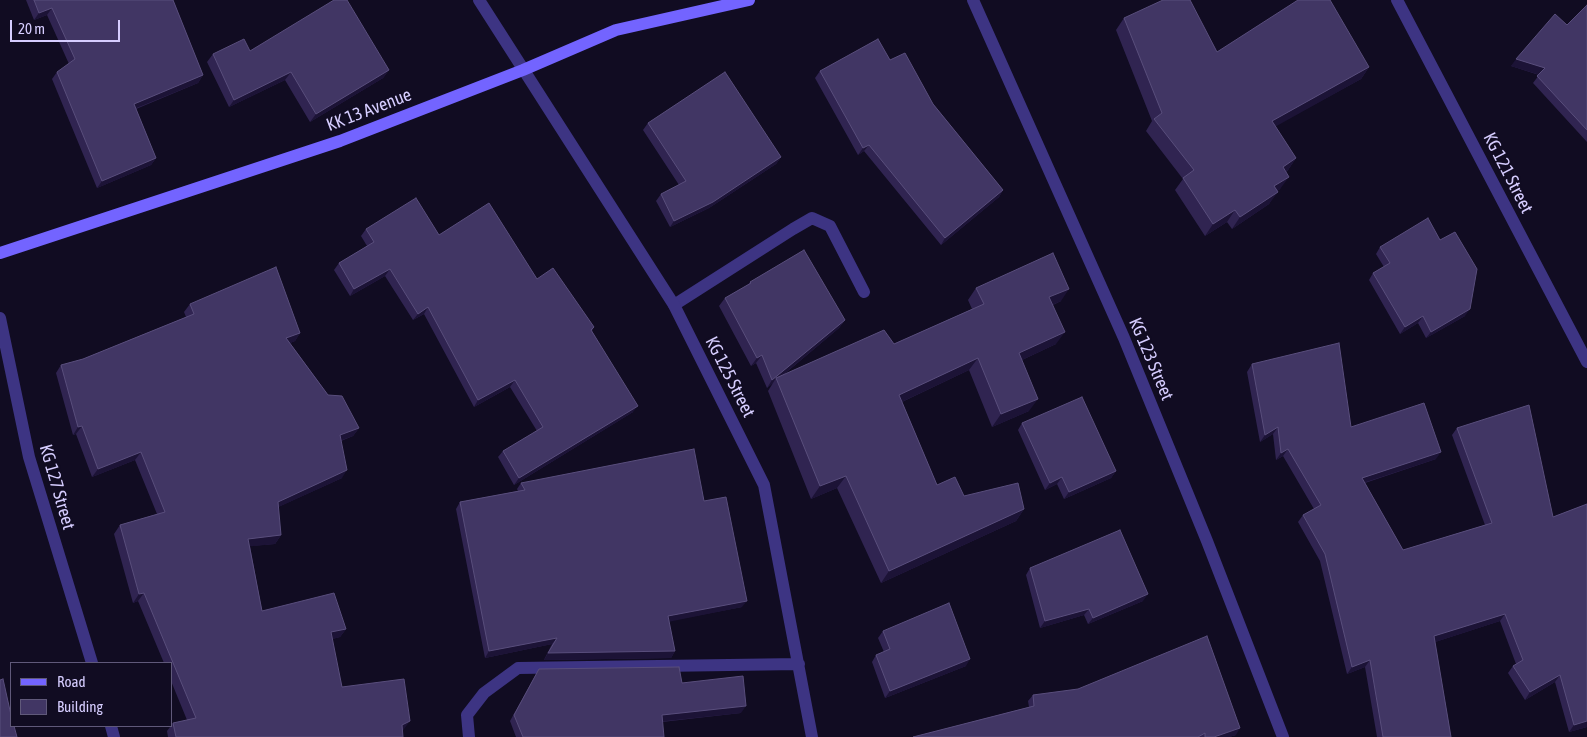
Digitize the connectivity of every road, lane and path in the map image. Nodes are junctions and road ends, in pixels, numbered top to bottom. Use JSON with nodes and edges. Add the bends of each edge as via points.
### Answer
{"nodes":[{"id":1,"x":479,"y":0,"type":"edge"},
{"id":2,"x":749,"y":0,"type":"edge"},
{"id":3,"x":973,"y":0,"type":"edge"},
{"id":4,"x":1397,"y":0,"type":"edge"},
{"id":5,"x":523,"y":70,"type":"junction"},
{"id":6,"x":0,"y":253,"type":"edge"},
{"id":7,"x":864,"y":292,"type":"dead end"},
{"id":8,"x":674,"y":305,"type":"junction"},
{"id":9,"x":0,"y":318,"type":"edge"},
{"id":10,"x":1587,"y":362,"type":"edge"},
{"id":11,"x":92,"y":662,"type":"edge"},
{"id":12,"x":799,"y":664,"type":"junction"},
{"id":13,"x":469,"y":737,"type":"edge"},
{"id":14,"x":812,"y":737,"type":"edge"},
{"id":15,"x":1282,"y":737,"type":"edge"}],
"edges":[{"from":1,"to":5,"type":"street","name":"KG 125 Street"},
{"from":2,"to":5,"type":"main road","name":"KK 13 Avenue","via":[[616,30]]},
{"from":3,"to":15,"type":"street","name":"KG 123 Street","via":[[1124,338]]},
{"from":4,"to":10,"type":"street","name":"KG 121 Street"},
{"from":5,"to":6,"type":"main road","name":"KK 13 Avenue","via":[[340,141]]},
{"from":5,"to":8,"type":"street","name":"KG 125 Street"},
{"from":7,"to":8,"type":"street","via":[[830,226],[812,218]]},
{"from":8,"to":12,"type":"street","name":"KG 125 Street","via":[[764,484]]},
{"from":9,"to":11,"type":"street","name":"KG 127 Street","via":[[29,457]]},
{"from":12,"to":13,"type":"street","via":[[518,668],[484,693],[467,715]]},
{"from":12,"to":14,"type":"street","name":"KG 125 Street"}]}
